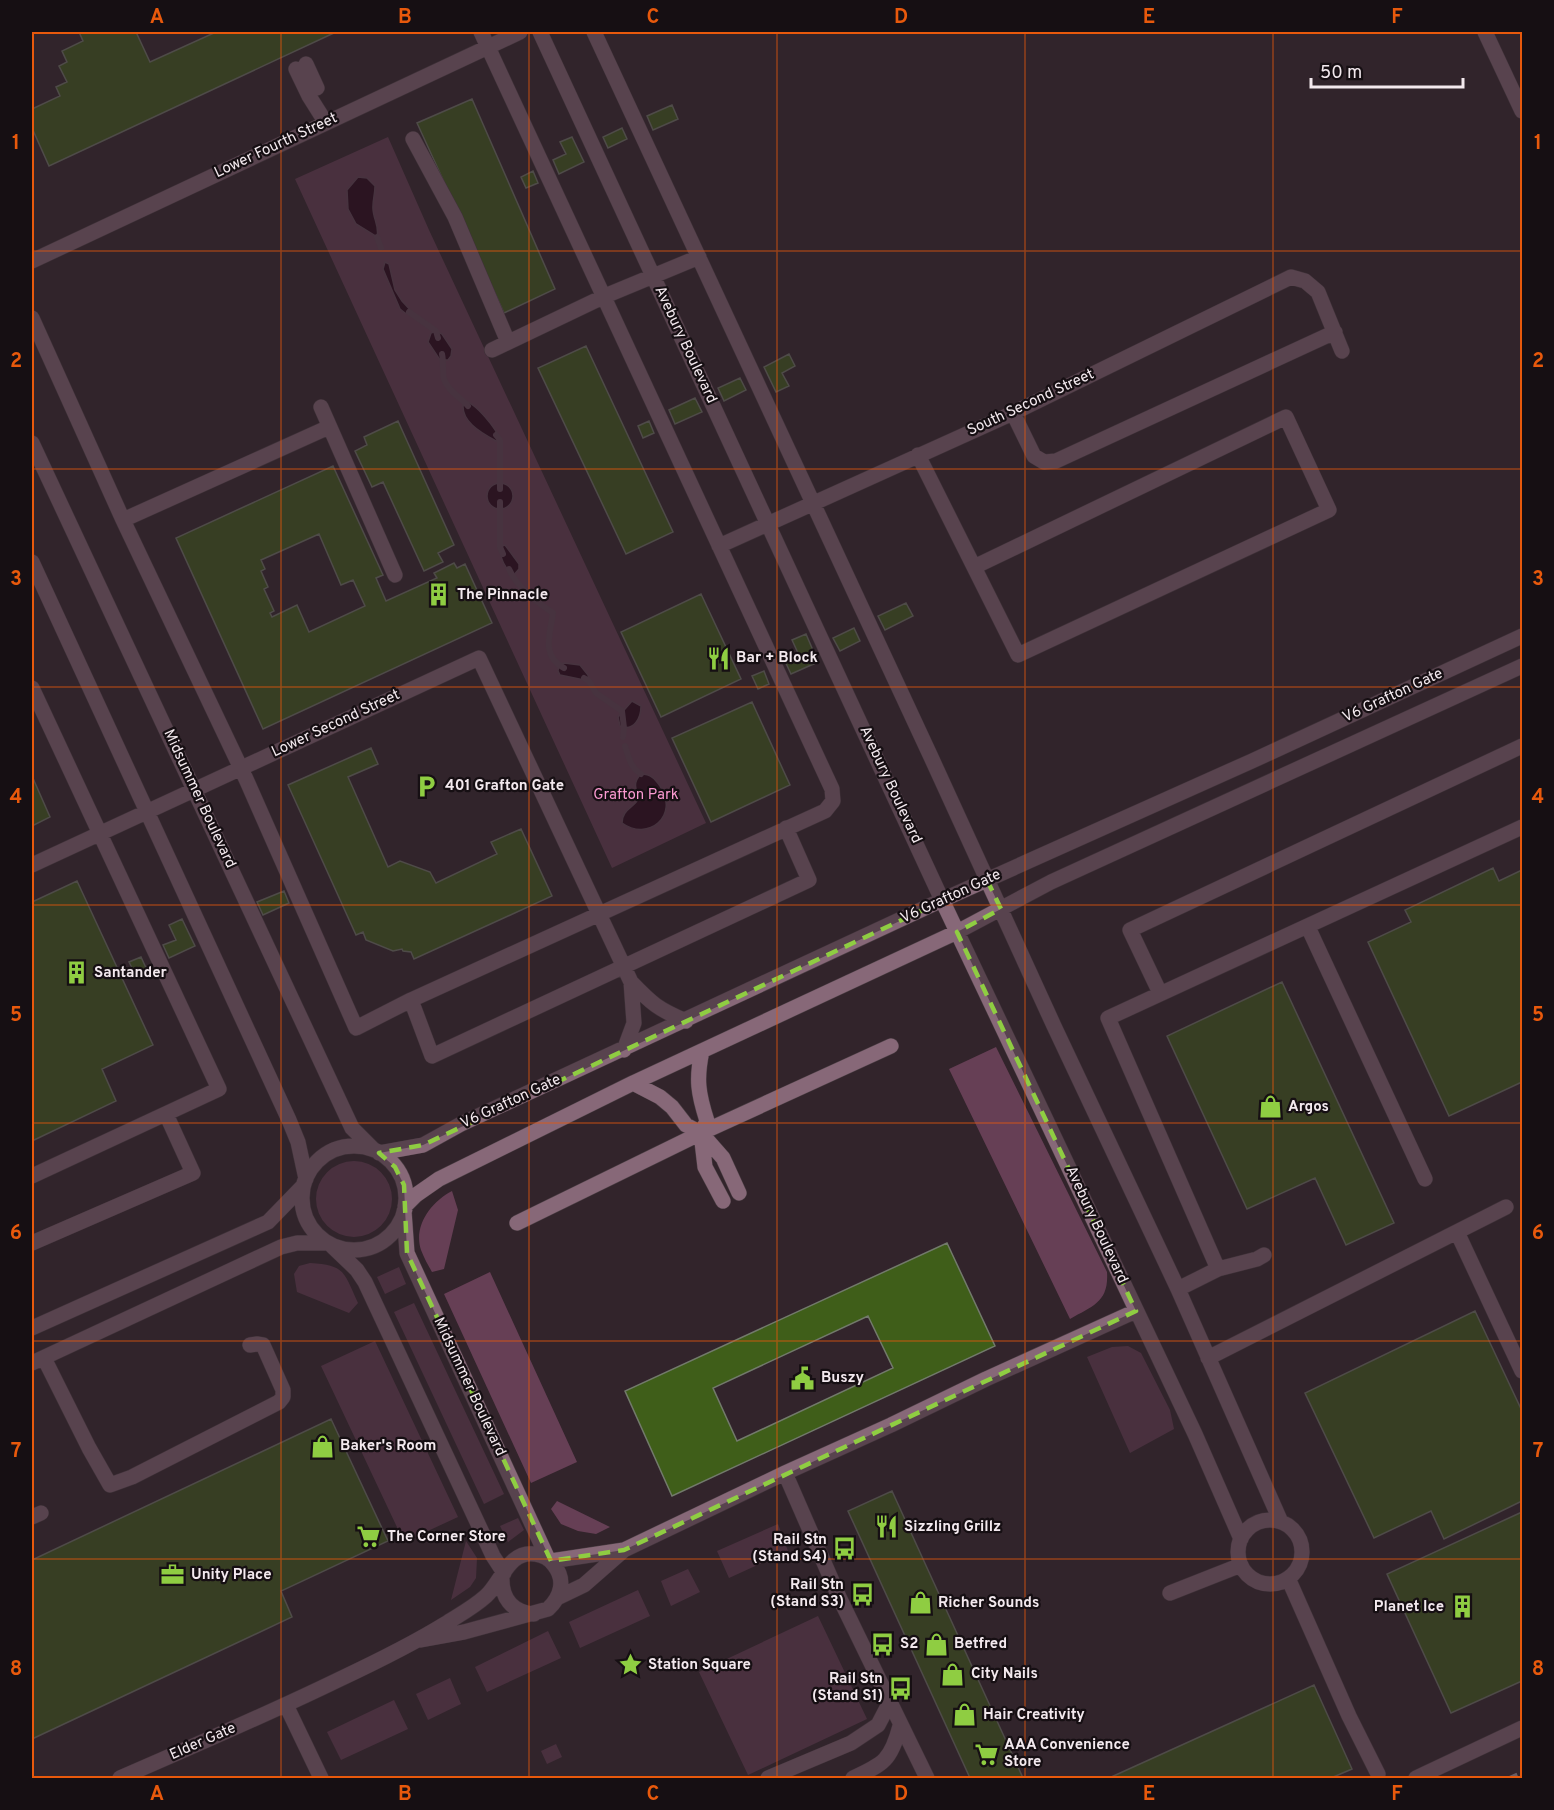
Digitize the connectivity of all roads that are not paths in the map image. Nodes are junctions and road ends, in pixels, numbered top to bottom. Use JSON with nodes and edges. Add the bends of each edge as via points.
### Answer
{"nodes":[{"id":1,"x":481,"y":32,"type":"edge"},
{"id":2,"x":520,"y":32,"type":"edge"},
{"id":3,"x":540,"y":32,"type":"edge"},
{"id":4,"x":594,"y":32,"type":"edge"},
{"id":5,"x":1485,"y":32,"type":"edge"},
{"id":6,"x":488,"y":46,"type":"junction"},
{"id":7,"x":301,"y":66,"type":"dead end"},
{"id":8,"x":1522,"y":111,"type":"edge"},
{"id":9,"x":331,"y":120,"type":"junction"},
{"id":10,"x":413,"y":139,"type":"dead end"},
{"id":11,"x":699,"y":257,"type":"junction"},
{"id":12,"x":32,"y":261,"type":"edge"},
{"id":13,"x":653,"y":276,"type":"junction"},
{"id":14,"x":605,"y":296,"type":"junction"},
{"id":15,"x":32,"y":318,"type":"edge"},
{"id":16,"x":1335,"y":332,"type":"junction"},
{"id":17,"x":508,"y":342,"type":"junction"},
{"id":18,"x":492,"y":350,"type":"dead end"},
{"id":19,"x":1342,"y":351,"type":"dead end"},
{"id":20,"x":321,"y":407,"type":"dead end"},
{"id":21,"x":1012,"y":413,"type":"junction"},
{"id":22,"x":329,"y":427,"type":"junction"},
{"id":23,"x":32,"y":443,"type":"edge"},
{"id":24,"x":918,"y":455,"type":"junction"},
{"id":25,"x":812,"y":502,"type":"junction"},
{"id":26,"x":123,"y":520,"type":"junction"},
{"id":27,"x":768,"y":524,"type":"junction"},
{"id":28,"x":719,"y":546,"type":"junction"},
{"id":29,"x":32,"y":562,"type":"edge"},
{"id":30,"x":974,"y":567,"type":"junction"},
{"id":31,"x":394,"y":575,"type":"dead end"},
{"id":32,"x":1522,"y":636,"type":"edge"},
{"id":33,"x":1522,"y":666,"type":"edge"},
{"id":34,"x":32,"y":688,"type":"edge"},
{"id":35,"x":1522,"y":746,"type":"edge"},
{"id":36,"x":240,"y":768,"type":"junction"},
{"id":37,"x":194,"y":788,"type":"junction"},
{"id":38,"x":147,"y":811,"type":"junction"},
{"id":39,"x":1522,"y":827,"type":"edge"},
{"id":40,"x":786,"y":828,"type":"junction"},
{"id":41,"x":98,"y":833,"type":"junction"},
{"id":42,"x":32,"y":865,"type":"edge"},
{"id":43,"x":987,"y":880,"type":"junction"},
{"id":44,"x":942,"y":900,"type":"junction"},
{"id":45,"x":1001,"y":909,"type":"junction"},
{"id":46,"x":600,"y":912,"type":"junction"},
{"id":47,"x":1308,"y":927,"type":"junction"},
{"id":48,"x":957,"y":932,"type":"junction"},
{"id":49,"x":624,"y":966,"type":"junction"},
{"id":50,"x":631,"y":982,"type":"junction"},
{"id":51,"x":1160,"y":993,"type":"junction"},
{"id":52,"x":411,"y":1000,"type":"junction"},
{"id":53,"x":686,"y":1021,"type":"junction"},
{"id":54,"x":891,"y":1046,"type":"dead end"},
{"id":55,"x":624,"y":1050,"type":"junction"},
{"id":56,"x":702,"y":1051,"type":"junction"},
{"id":57,"x":633,"y":1083,"type":"junction"},
{"id":58,"x":166,"y":1114,"type":"junction"},
{"id":59,"x":701,"y":1133,"type":"junction"},
{"id":60,"x":376,"y":1152,"type":"junction"},
{"id":61,"x":32,"y":1176,"type":"edge"},
{"id":62,"x":1425,"y":1179,"type":"dead end"},
{"id":63,"x":304,"y":1183,"type":"junction"},
{"id":64,"x":739,"y":1193,"type":"dead end"},
{"id":65,"x":723,"y":1201,"type":"dead end"},
{"id":66,"x":1506,"y":1207,"type":"dead end"},
{"id":67,"x":404,"y":1209,"type":"junction"},
{"id":68,"x":517,"y":1223,"type":"dead end"},
{"id":69,"x":1457,"y":1232,"type":"junction"},
{"id":70,"x":32,"y":1243,"type":"edge"},
{"id":71,"x":329,"y":1244,"type":"junction"},
{"id":72,"x":1264,"y":1256,"type":"dead end"},
{"id":73,"x":1218,"y":1269,"type":"junction"},
{"id":74,"x":1178,"y":1289,"type":"junction"},
{"id":75,"x":1136,"y":1311,"type":"junction"},
{"id":76,"x":33,"y":1322,"type":"edge"},
{"id":77,"x":250,"y":1345,"type":"dead end"},
{"id":78,"x":1208,"y":1358,"type":"junction"},
{"id":79,"x":38,"y":1360,"type":"edge"},
{"id":80,"x":1522,"y":1371,"type":"edge"},
{"id":81,"x":785,"y":1473,"type":"junction"},
{"id":82,"x":1281,"y":1522,"type":"junction"},
{"id":83,"x":1241,"y":1539,"type":"junction"},
{"id":84,"x":624,"y":1550,"type":"junction"},
{"id":85,"x":549,"y":1560,"type":"junction"},
{"id":86,"x":1241,"y":1565,"type":"junction"},
{"id":87,"x":503,"y":1574,"type":"junction"},
{"id":88,"x":1288,"y":1578,"type":"junction"},
{"id":89,"x":1170,"y":1593,"type":"dead end"},
{"id":90,"x":557,"y":1598,"type":"junction"},
{"id":91,"x":534,"y":1614,"type":"junction"},
{"id":92,"x":420,"y":1640,"type":"junction"},
{"id":93,"x":890,"y":1702,"type":"junction"},
{"id":94,"x":286,"y":1705,"type":"junction"},
{"id":95,"x":900,"y":1726,"type":"junction"},
{"id":96,"x":1522,"y":1728,"type":"edge"},
{"id":97,"x":925,"y":1777,"type":"edge"},
{"id":98,"x":1380,"y":1777,"type":"edge"},
{"id":99,"x":120,"y":1779,"type":"edge"},
{"id":100,"x":321,"y":1779,"type":"edge"},
{"id":101,"x":768,"y":1779,"type":"edge"},
{"id":102,"x":853,"y":1779,"type":"edge"},
{"id":103,"x":1416,"y":1779,"type":"edge"}],
"edges":[{"from":1,"to":6,"type":"street"},
{"from":2,"to":6,"type":"street","name":"Lower Fourth Street"},
{"from":3,"to":13,"type":"street","name":"Avebury Boulevard"},
{"from":4,"to":11,"type":"street"},
{"from":5,"to":8,"type":"street"},
{"from":6,"to":9,"type":"street","name":"Lower Fourth Street"},
{"from":6,"to":14,"type":"street"},
{"from":7,"to":9,"type":"street","via":[[309,96]]},
{"from":9,"to":12,"type":"street","name":"Lower Fourth Street"},
{"from":10,"to":17,"type":"street","via":[[454,217]]},
{"from":11,"to":13,"type":"street"},
{"from":11,"to":25,"type":"street"},
{"from":13,"to":14,"type":"street"},
{"from":13,"to":27,"type":"street","name":"Avebury Boulevard"},
{"from":14,"to":17,"type":"street"},
{"from":14,"to":28,"type":"street"},
{"from":15,"to":26,"type":"street"},
{"from":16,"to":19,"type":"street"},
{"from":16,"to":21,"type":"street","via":[[1056,461],[1044,462],[1034,456]]},
{"from":16,"to":21,"type":"street","name":"South Second Street","via":[[1318,292],[1305,280],[1291,277]]},
{"from":17,"to":18,"type":"street"},
{"from":20,"to":22,"type":"street"},
{"from":21,"to":24,"type":"street","name":"South Second Street"},
{"from":22,"to":26,"type":"street"},
{"from":22,"to":31,"type":"street"},
{"from":23,"to":37,"type":"street","name":"Midsummer Boulevard"},
{"from":24,"to":25,"type":"street","name":"South Second Street"},
{"from":24,"to":30,"type":"street"},
{"from":25,"to":27,"type":"street","name":"South Second Street"},
{"from":25,"to":43,"type":"street"},
{"from":26,"to":36,"type":"street"},
{"from":27,"to":28,"type":"street","name":"South Second Street"},
{"from":27,"to":44,"type":"street","name":"Avebury Boulevard"},
{"from":28,"to":40,"type":"street","via":[[832,789],[833,801],[825,810]]},
{"from":29,"to":38,"type":"street"},
{"from":30,"to":30,"type":"street","via":[[1018,655],[1329,510],[1287,417]]},
{"from":32,"to":43,"type":"street","name":"V6 Grafton Gate"},
{"from":33,"to":45,"type":"street","name":"V6 Grafton Gate","via":[[1051,882]]},
{"from":34,"to":41,"type":"street"},
{"from":35,"to":51,"type":"street","via":[[1130,930]]},
{"from":36,"to":37,"type":"street","name":"Lower Second Street"},
{"from":36,"to":46,"type":"street","name":"Lower Second Street","via":[[479,658]]},
{"from":36,"to":52,"type":"street","via":[[356,1028]]},
{"from":37,"to":38,"type":"street","name":"Lower Second Street"},
{"from":37,"to":60,"type":"street","name":"Midsummer Boulevard","via":[[352,1128]]},
{"from":38,"to":41,"type":"street","name":"Lower Second Street"},
{"from":38,"to":63,"type":"street","via":[[289,1120],[298,1142]]},
{"from":39,"to":47,"type":"street"},
{"from":40,"to":46,"type":"street"},
{"from":40,"to":49,"type":"street","via":[[809,880]]},
{"from":41,"to":42,"type":"street","name":"Lower Second Street"},
{"from":41,"to":58,"type":"street","via":[[219,1089]]},
{"from":43,"to":44,"type":"street","name":"V6 Grafton Gate"},
{"from":43,"to":45,"type":"street"},
{"from":44,"to":48,"type":"street","name":"Avebury Boulevard"},
{"from":44,"to":53,"type":"street","name":"V6 Grafton Gate"},
{"from":45,"to":48,"type":"street","name":"V6 Grafton Gate"},
{"from":45,"to":74,"type":"street"},
{"from":46,"to":49,"type":"street"},
{"from":46,"to":52,"type":"street"},
{"from":47,"to":51,"type":"street"},
{"from":47,"to":62,"type":"street"},
{"from":48,"to":56,"type":"street","name":"V6 Grafton Gate"},
{"from":48,"to":75,"type":"street","name":"Avebury Boulevard"},
{"from":49,"to":50,"type":"street"},
{"from":49,"to":52,"type":"street","via":[[432,1056]]},
{"from":50,"to":53,"type":"street","via":[[651,1003]]},
{"from":50,"to":55,"type":"street","via":[[634,1023]]},
{"from":51,"to":73,"type":"street","via":[[1108,1018]]},
{"from":53,"to":55,"type":"street","name":"V6 Grafton Gate"},
{"from":54,"to":59,"type":"street"},
{"from":55,"to":60,"type":"street","name":"V6 Grafton Gate","via":[[423,1145]]},
{"from":56,"to":57,"type":"street","name":"V6 Grafton Gate"},
{"from":56,"to":59,"type":"street","via":[[697,1079],[707,1120]]},
{"from":57,"to":59,"type":"street","via":[[660,1097],[686,1125]]},
{"from":57,"to":67,"type":"street","name":"V6 Grafton Gate","via":[[439,1179]]},
{"from":58,"to":61,"type":"street"},
{"from":58,"to":70,"type":"street","via":[[193,1173]]},
{"from":59,"to":64,"type":"street","via":[[723,1158]]},
{"from":59,"to":65,"type":"street","via":[[705,1167]]},
{"from":59,"to":68,"type":"street"},
{"from":60,"to":63,"type":"street","via":[[360,1147],[334,1150],[312,1167]]},
{"from":60,"to":67,"type":"street","via":[[388,1159],[400,1175]]},
{"from":63,"to":71,"type":"street","via":[[306,1219]]},
{"from":63,"to":76,"type":"street","via":[[268,1222]]},
{"from":66,"to":69,"type":"street"},
{"from":67,"to":71,"type":"street","via":[[396,1228],[367,1249],[348,1250]]},
{"from":67,"to":85,"type":"street","name":"Midsummer Boulevard","via":[[405,1242],[412,1263]]},
{"from":69,"to":78,"type":"street"},
{"from":69,"to":80,"type":"street"},
{"from":71,"to":79,"type":"street","via":[[281,1247]]},
{"from":71,"to":87,"type":"street","via":[[365,1282]]},
{"from":72,"to":73,"type":"street"},
{"from":73,"to":74,"type":"street"},
{"from":74,"to":78,"type":"street"},
{"from":75,"to":81,"type":"street"},
{"from":75,"to":83,"type":"street","name":"Avebury Boulevard"},
{"from":77,"to":79,"type":"street","via":[[262,1345],[283,1390],[279,1402],[110,1485]]},
{"from":78,"to":82,"type":"street"},
{"from":81,"to":84,"type":"street"},
{"from":81,"to":93,"type":"street"},
{"from":82,"to":83,"type":"street","via":[[1257,1522]]},
{"from":82,"to":88,"type":"street","via":[[1298,1536],[1302,1554]]},
{"from":83,"to":86,"type":"street"},
{"from":84,"to":85,"type":"street"},
{"from":84,"to":90,"type":"street","via":[[584,1585]]},
{"from":85,"to":87,"type":"street","via":[[524,1555]]},
{"from":85,"to":90,"type":"street","via":[[560,1576]]},
{"from":86,"to":88,"type":"street","via":[[1257,1581],[1270,1584]]},
{"from":86,"to":89,"type":"street"},
{"from":87,"to":91,"type":"street","via":[[506,1600],[516,1609]]},
{"from":87,"to":92,"type":"street","via":[[483,1598]]},
{"from":88,"to":98,"type":"street"},
{"from":90,"to":91,"type":"street","via":[[548,1609]]},
{"from":91,"to":92,"type":"street"},
{"from":92,"to":94,"type":"street","name":"Elder Gate"},
{"from":93,"to":95,"type":"street"},
{"from":93,"to":101,"type":"street","via":[[878,1725],[851,1743]]},
{"from":94,"to":99,"type":"street","name":"Elder Gate"},
{"from":94,"to":100,"type":"street"},
{"from":95,"to":97,"type":"street"},
{"from":95,"to":102,"type":"street","via":[[889,1756]]},
{"from":96,"to":103,"type":"street"}]}
